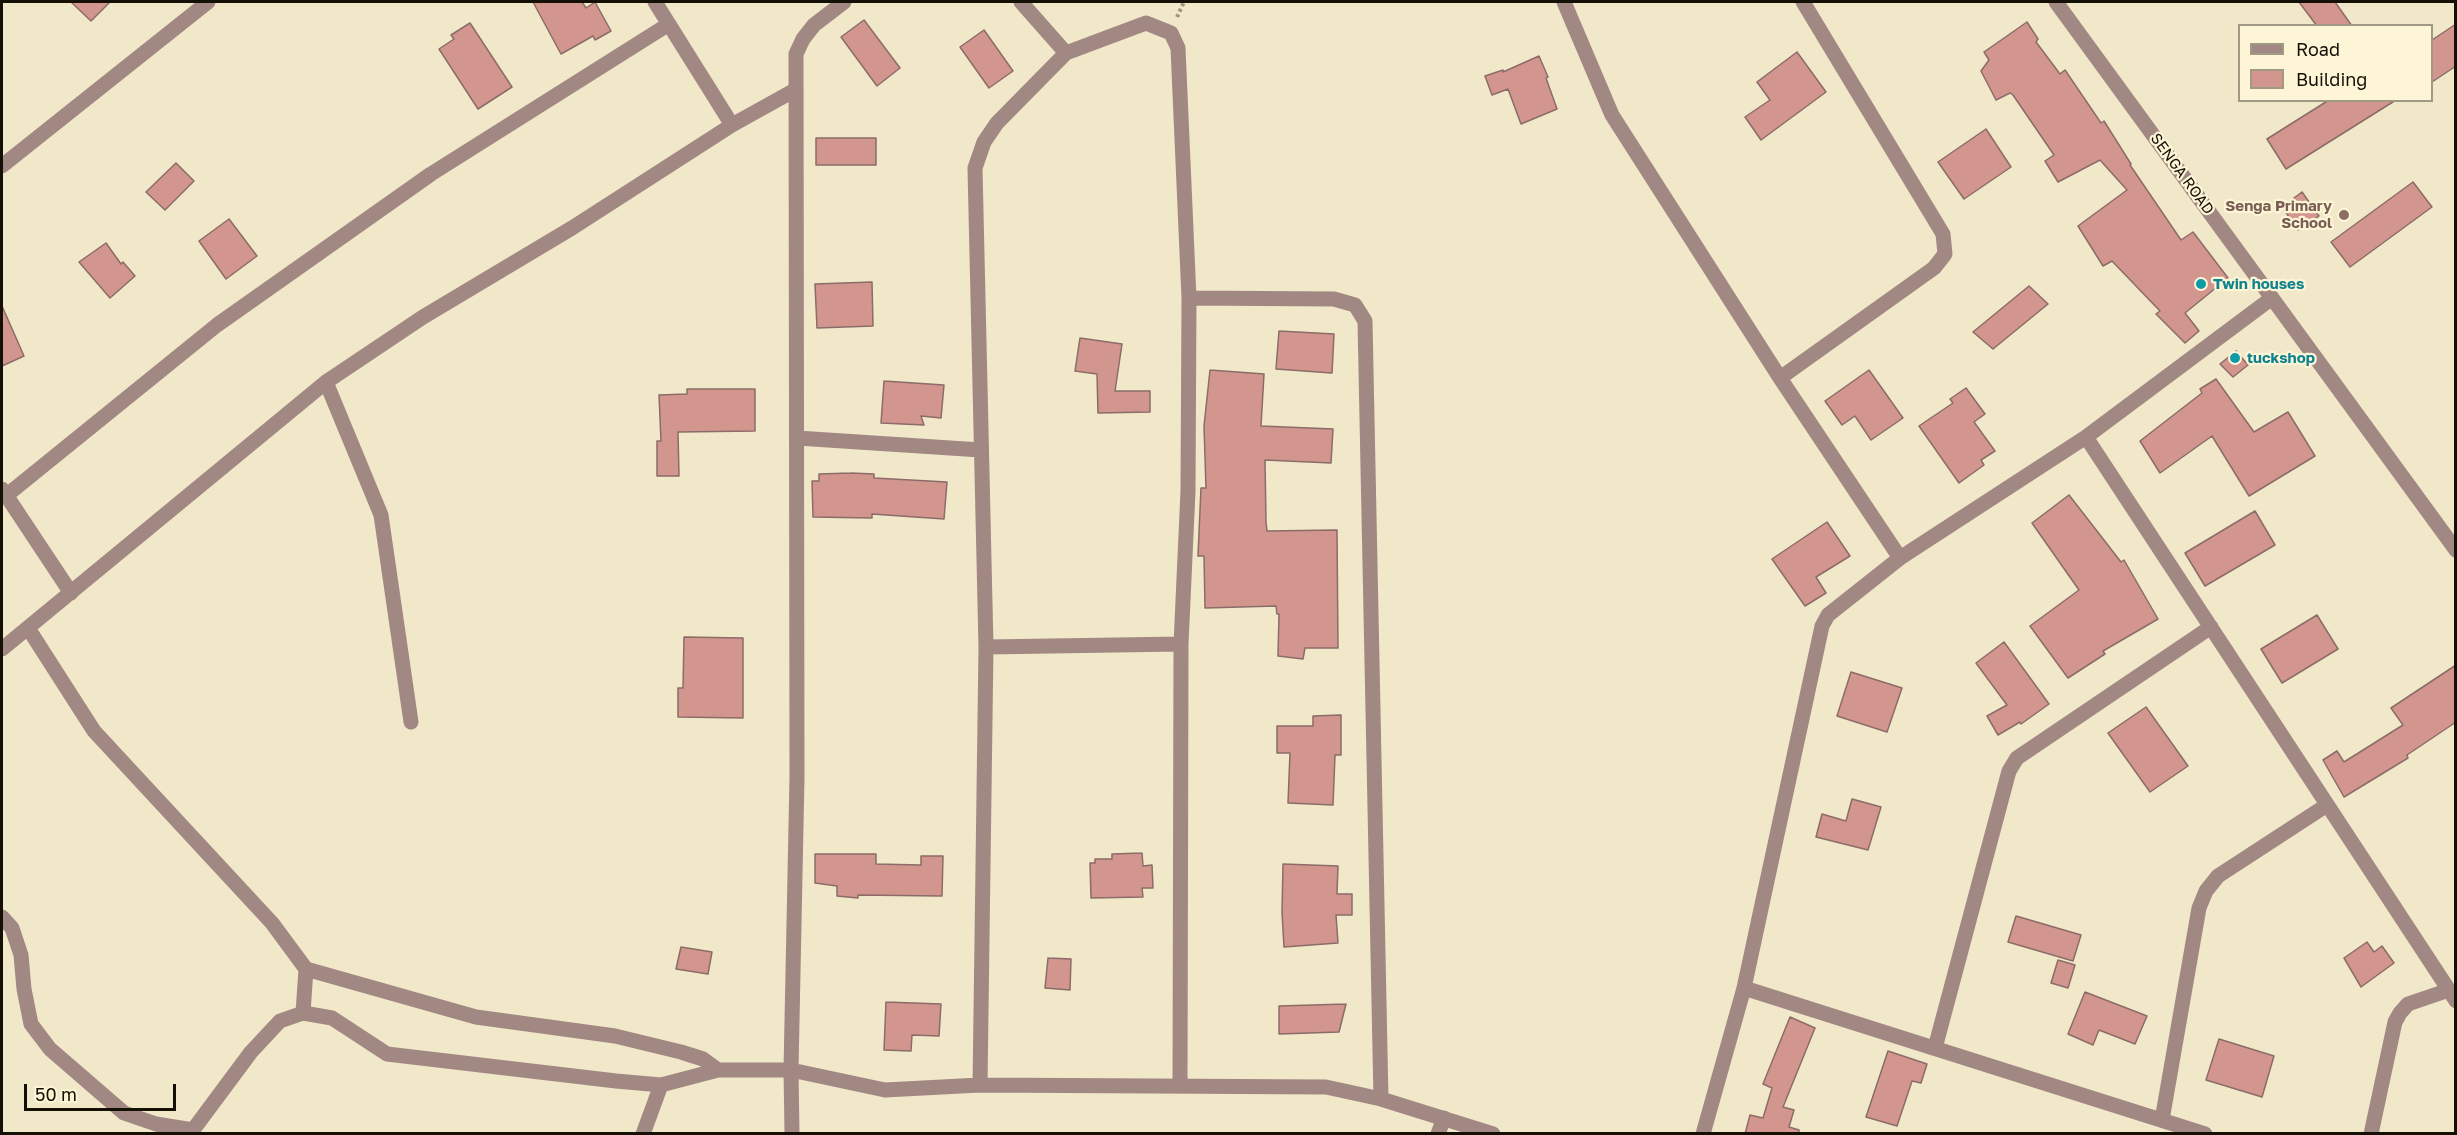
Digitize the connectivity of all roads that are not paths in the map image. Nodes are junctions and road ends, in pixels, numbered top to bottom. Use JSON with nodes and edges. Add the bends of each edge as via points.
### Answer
{"nodes":[{"id":1,"x":208,"y":2,"type":"edge"},
{"id":2,"x":655,"y":2,"type":"edge"},
{"id":3,"x":844,"y":2,"type":"edge"},
{"id":4,"x":1021,"y":2,"type":"edge"},
{"id":5,"x":1564,"y":2,"type":"edge"},
{"id":6,"x":1803,"y":2,"type":"edge"},
{"id":7,"x":2056,"y":2,"type":"edge"},
{"id":8,"x":669,"y":24,"type":"junction"},
{"id":9,"x":1066,"y":53,"type":"junction"},
{"id":10,"x":795,"y":90,"type":"junction"},
{"id":11,"x":732,"y":125,"type":"junction"},
{"id":12,"x":2,"y":166,"type":"edge"},
{"id":13,"x":1189,"y":298,"type":"junction"},
{"id":14,"x":2272,"y":298,"type":"junction"},
{"id":15,"x":1780,"y":378,"type":"junction"},
{"id":16,"x":326,"y":382,"type":"junction"},
{"id":17,"x":2085,"y":437,"type":"junction"},
{"id":18,"x":797,"y":438,"type":"junction"},
{"id":19,"x":981,"y":450,"type":"junction"},
{"id":20,"x":4,"y":492,"type":"edge"},
{"id":21,"x":2456,"y":550,"type":"edge"},
{"id":22,"x":1900,"y":558,"type":"junction"},
{"id":23,"x":71,"y":593,"type":"junction"},
{"id":24,"x":2211,"y":627,"type":"junction"},
{"id":25,"x":28,"y":628,"type":"junction"},
{"id":26,"x":1180,"y":644,"type":"junction"},
{"id":27,"x":986,"y":647,"type":"junction"},
{"id":28,"x":2,"y":649,"type":"edge"},
{"id":29,"x":411,"y":722,"type":"dead end"},
{"id":30,"x":2327,"y":805,"type":"junction"},
{"id":31,"x":2,"y":917,"type":"edge"},
{"id":32,"x":306,"y":969,"type":"junction"},
{"id":33,"x":1744,"y":988,"type":"junction"},
{"id":34,"x":2452,"y":996,"type":"edge"},
{"id":35,"x":303,"y":1013,"type":"junction"},
{"id":36,"x":1935,"y":1048,"type":"junction"},
{"id":37,"x":718,"y":1070,"type":"junction"},
{"id":38,"x":791,"y":1070,"type":"junction"},
{"id":39,"x":661,"y":1085,"type":"junction"},
{"id":40,"x":980,"y":1085,"type":"junction"},
{"id":41,"x":1180,"y":1085,"type":"junction"},
{"id":42,"x":1381,"y":1099,"type":"junction"},
{"id":43,"x":1444,"y":1118,"type":"junction"},
{"id":44,"x":2162,"y":1120,"type":"junction"},
{"id":45,"x":192,"y":1132,"type":"edge"},
{"id":46,"x":643,"y":1134,"type":"edge"},
{"id":47,"x":792,"y":1134,"type":"edge"},
{"id":48,"x":1438,"y":1134,"type":"edge"},
{"id":49,"x":1493,"y":1134,"type":"edge"},
{"id":50,"x":1702,"y":1134,"type":"edge"},
{"id":51,"x":2205,"y":1134,"type":"edge"},
{"id":52,"x":2371,"y":1134,"type":"edge"}],
"edges":[{"from":1,"to":12,"type":"street"},
{"from":2,"to":8,"type":"street"},
{"from":3,"to":10,"type":"street","via":[[814,25],[803,39],[796,54]]},
{"from":4,"to":9,"type":"street"},
{"from":5,"to":15,"type":"street","via":[[1612,115]]},
{"from":6,"to":15,"type":"street","via":[[1943,234],[1945,254],[1934,268]]},
{"from":7,"to":14,"type":"street","name":"SENGA ROAD"},
{"from":8,"to":11,"type":"street"},
{"from":8,"to":20,"type":"street","via":[[430,174],[217,325]]},
{"from":9,"to":13,"type":"street","via":[[1146,23],[1171,33],[1178,48]]},
{"from":9,"to":19,"type":"street","via":[[997,123],[984,142],[975,168]]},
{"from":10,"to":11,"type":"street"},
{"from":10,"to":18,"type":"street"},
{"from":11,"to":16,"type":"street","via":[[572,228],[423,317]]},
{"from":13,"to":26,"type":"street","via":[[1188,491]]},
{"from":13,"to":42,"type":"street","via":[[1334,299],[1355,305],[1365,321]]},
{"from":14,"to":17,"type":"street"},
{"from":14,"to":21,"type":"street","name":"SENGA ROAD"},
{"from":15,"to":22,"type":"street"},
{"from":16,"to":23,"type":"street"},
{"from":16,"to":29,"type":"street","via":[[381,515]]},
{"from":17,"to":22,"type":"street"},
{"from":17,"to":24,"type":"street"},
{"from":18,"to":19,"type":"street"},
{"from":18,"to":38,"type":"street","via":[[797,777]]},
{"from":19,"to":27,"type":"street"},
{"from":20,"to":23,"type":"street"},
{"from":22,"to":33,"type":"street","via":[[1828,615],[1822,626]]},
{"from":23,"to":25,"type":"street"},
{"from":24,"to":30,"type":"street"},
{"from":24,"to":36,"type":"street","via":[[2017,758],[2009,771]]},
{"from":25,"to":28,"type":"street"},
{"from":25,"to":32,"type":"street","via":[[94,731],[272,923]]},
{"from":26,"to":27,"type":"street"},
{"from":26,"to":41,"type":"street"},
{"from":27,"to":40,"type":"street"},
{"from":30,"to":34,"type":"street"},
{"from":30,"to":44,"type":"street","via":[[2218,876],[2206,891],[2199,908]]},
{"from":31,"to":45,"type":"street","via":[[12,928],[21,955],[31,1024],[50,1049],[124,1113]]},
{"from":32,"to":35,"type":"street"},
{"from":32,"to":37,"type":"street","via":[[476,1017],[615,1036],[681,1052],[703,1059]]},
{"from":33,"to":36,"type":"street"},
{"from":33,"to":50,"type":"street"},
{"from":34,"to":52,"type":"street","via":[[2408,1004],[2400,1013]]},
{"from":35,"to":39,"type":"street","via":[[332,1018],[387,1054]]},
{"from":35,"to":45,"type":"street","via":[[280,1021],[251,1052]]},
{"from":36,"to":44,"type":"street"},
{"from":37,"to":38,"type":"street"},
{"from":37,"to":39,"type":"street"},
{"from":38,"to":40,"type":"street","via":[[885,1090]]},
{"from":38,"to":47,"type":"street"},
{"from":39,"to":46,"type":"street"},
{"from":40,"to":41,"type":"street"},
{"from":41,"to":42,"type":"street","via":[[1326,1087]]},
{"from":42,"to":43,"type":"street"},
{"from":43,"to":48,"type":"street"},
{"from":43,"to":49,"type":"street"},
{"from":44,"to":51,"type":"street"}]}
